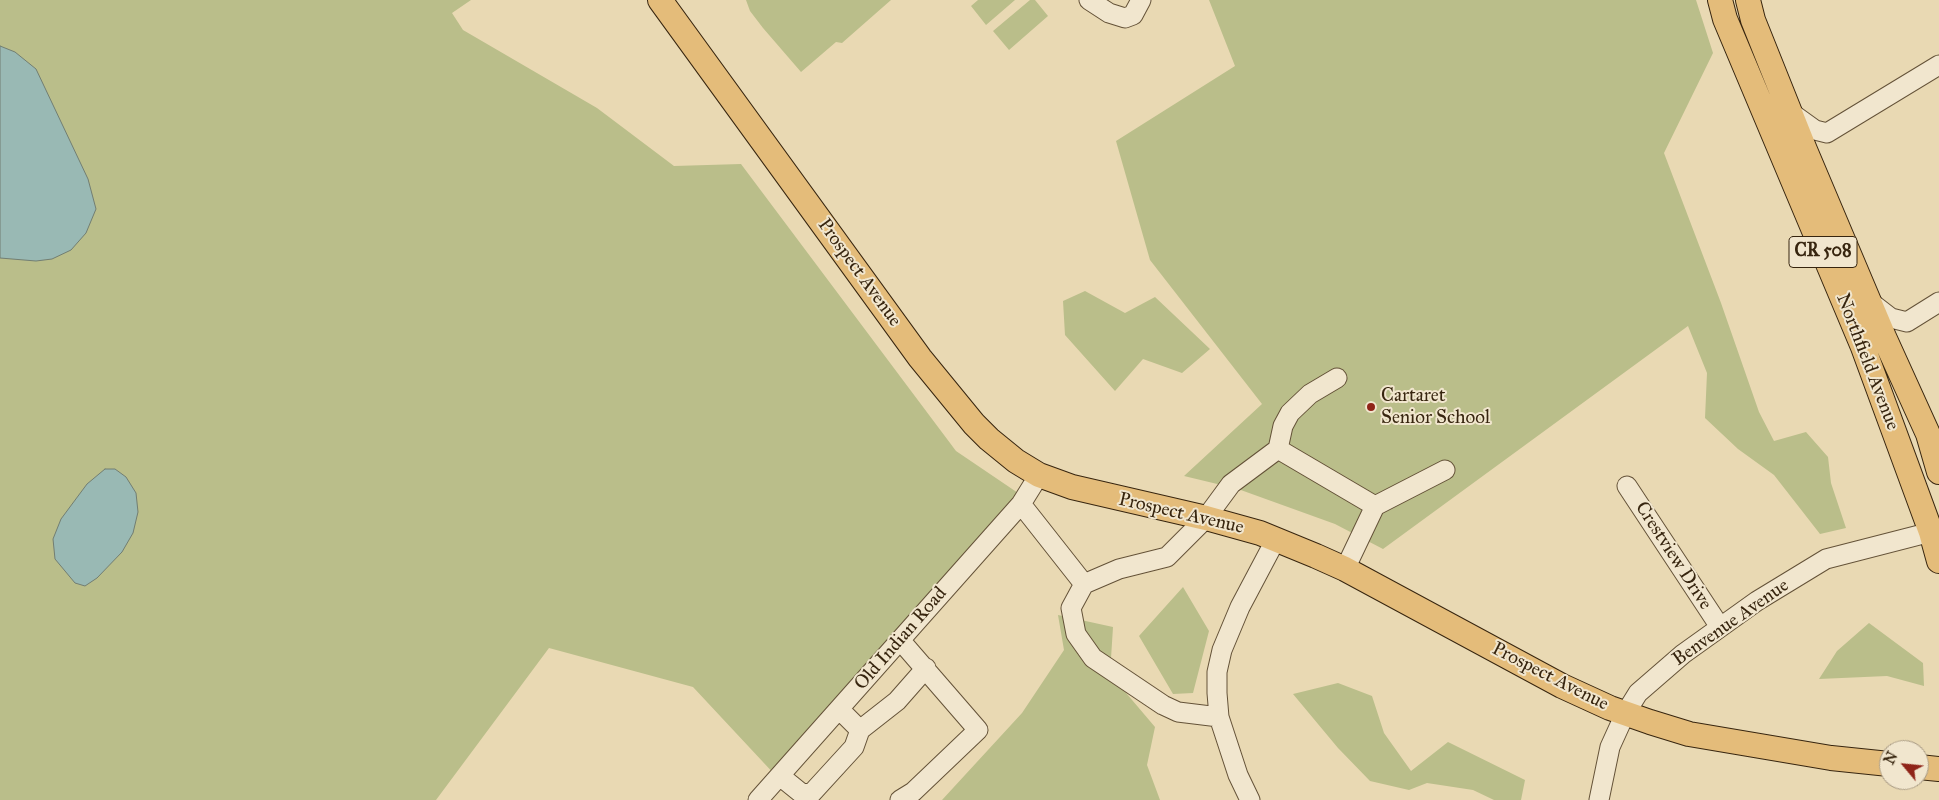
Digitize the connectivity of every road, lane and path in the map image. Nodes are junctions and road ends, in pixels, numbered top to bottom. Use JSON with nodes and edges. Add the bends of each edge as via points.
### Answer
{"nodes":[{"id":1,"x":660,"y":0,"type":"edge"},
{"id":2,"x":1089,"y":0,"type":"edge"},
{"id":3,"x":1141,"y":0,"type":"edge"},
{"id":4,"x":1720,"y":0,"type":"edge"},
{"id":5,"x":1748,"y":0,"type":"edge"},
{"id":6,"x":1939,"y":65,"type":"edge"},
{"id":7,"x":1790,"y":112,"type":"junction"},
{"id":8,"x":1794,"y":154,"type":"junction"},
{"id":9,"x":1869,"y":301,"type":"junction"},
{"id":10,"x":1939,"y":302,"type":"edge"},
{"id":11,"x":1884,"y":337,"type":"junction"},
{"id":12,"x":1863,"y":347,"type":"junction"},
{"id":13,"x":1337,"y":378,"type":"dead end"},
{"id":14,"x":1278,"y":450,"type":"junction"},
{"id":15,"x":1445,"y":470,"type":"dead end"},
{"id":16,"x":1939,"y":472,"type":"edge"},
{"id":17,"x":1039,"y":475,"type":"junction"},
{"id":18,"x":1627,"y":486,"type":"dead end"},
{"id":19,"x":1021,"y":504,"type":"junction"},
{"id":20,"x":1375,"y":506,"type":"junction"},
{"id":21,"x":1206,"y":518,"type":"junction"},
{"id":22,"x":1935,"y":531,"type":"edge"},
{"id":23,"x":1276,"y":539,"type":"junction"},
{"id":24,"x":1939,"y":561,"type":"edge"},
{"id":25,"x":1346,"y":569,"type":"junction"},
{"id":26,"x":1084,"y":584,"type":"junction"},
{"id":27,"x":1720,"y":627,"type":"junction"},
{"id":28,"x":900,"y":640,"type":"junction"},
{"id":29,"x":926,"y":668,"type":"junction"},
{"id":30,"x":839,"y":709,"type":"junction"},
{"id":31,"x":1625,"y":714,"type":"junction"},
{"id":32,"x":1219,"y":717,"type":"junction"},
{"id":33,"x":860,"y":730,"type":"junction"},
{"id":34,"x":1879,"y":763,"type":"edge"},
{"id":35,"x":780,"y":776,"type":"junction"},
{"id":36,"x":758,"y":800,"type":"edge"},
{"id":37,"x":900,"y":800,"type":"edge"},
{"id":38,"x":1250,"y":800,"type":"edge"},
{"id":39,"x":1599,"y":800,"type":"edge"}],
"edges":[{"from":1,"to":17,"type":"main road","name":"Prospect Avenue","via":[[952,399],[1005,454]]},
{"from":2,"to":3,"type":"street","via":[[1109,13],[1125,18],[1133,15]]},
{"from":4,"to":8,"type":"main road","name":"Northfield Avenue","number":"CR 508","via":[[1725,19]]},
{"from":5,"to":7,"type":"main road","name":"Northfield Avenue","number":"CR 508"},
{"from":6,"to":7,"type":"street","via":[[1827,133],[1815,130]]},
{"from":7,"to":8,"type":"main road","name":"Northfield Avenue","number":"CR 508"},
{"from":8,"to":9,"type":"main road","name":"Northfield Avenue","number":"CR 508"},
{"from":8,"to":12,"type":"main road","name":"Northfield Avenue","number":"CR 508"},
{"from":9,"to":10,"type":"street","via":[[1891,318],[1907,322]]},
{"from":9,"to":11,"type":"main road","name":"Northfield Avenue","number":"CR 508"},
{"from":11,"to":12,"type":"main road"},
{"from":11,"to":16,"type":"main road","name":"Northfield Avenue","number":"CR 508","via":[[1928,434]]},
{"from":12,"to":22,"type":"main road","name":"Northfield Avenue","number":"CR 508"},
{"from":13,"to":14,"type":"street","via":[[1310,394],[1290,413],[1283,426]]},
{"from":14,"to":20,"type":"street"},
{"from":14,"to":21,"type":"street","via":[[1231,484]]},
{"from":15,"to":20,"type":"street"},
{"from":17,"to":19,"type":"street","name":"Old Indian Road"},
{"from":17,"to":21,"type":"main road","name":"Prospect Avenue","via":[[1100,495]]},
{"from":18,"to":27,"type":"street","name":"Crestview Drive"},
{"from":19,"to":26,"type":"street"},
{"from":19,"to":28,"type":"street","name":"Old Indian Road"},
{"from":20,"to":25,"type":"street"},
{"from":21,"to":23,"type":"main road","name":"Prospect Avenue"},
{"from":21,"to":26,"type":"street","via":[[1167,557],[1119,569]]},
{"from":22,"to":24,"type":"main road","name":"Northfield Avenue","number":"CR 508"},
{"from":22,"to":27,"type":"street","name":"Benvenue Avenue","via":[[1826,559]]},
{"from":23,"to":25,"type":"main road","name":"Prospect Avenue"},
{"from":23,"to":32,"type":"street","via":[[1240,607],[1222,650],[1217,672]]},
{"from":25,"to":31,"type":"main road","name":"Prospect Avenue","via":[[1562,686]]},
{"from":26,"to":32,"type":"street","via":[[1071,608],[1076,634],[1093,658],[1163,705],[1178,712]]},
{"from":27,"to":31,"type":"street","name":"Benvenue Avenue","via":[[1654,679],[1638,694]]},
{"from":28,"to":29,"type":"street"},
{"from":28,"to":30,"type":"street","name":"Old Indian Road"},
{"from":29,"to":33,"type":"street","via":[[897,701]]},
{"from":29,"to":37,"type":"street","via":[[978,730],[913,792]]},
{"from":30,"to":33,"type":"street"},
{"from":30,"to":35,"type":"street","name":"Old Indian Road"},
{"from":31,"to":34,"type":"main road","name":"Prospect Avenue","via":[[1689,734]]},
{"from":31,"to":39,"type":"street","name":"Benvenue Avenue","via":[[1610,747]]},
{"from":32,"to":38,"type":"street"},
{"from":33,"to":35,"type":"street","via":[[854,747],[811,794],[801,792]]},
{"from":35,"to":36,"type":"street","name":"Old Indian Road"}]}
